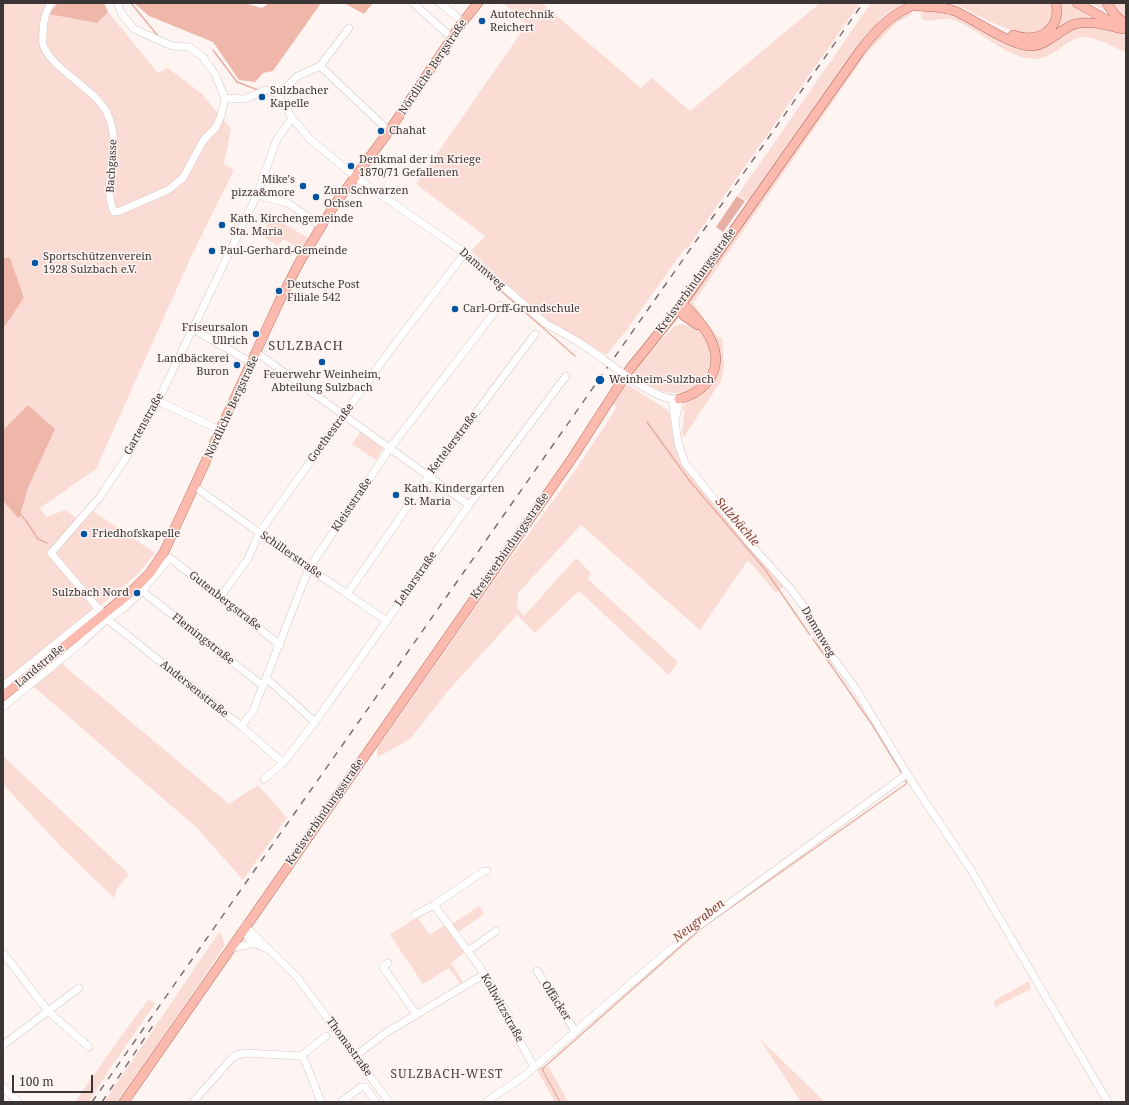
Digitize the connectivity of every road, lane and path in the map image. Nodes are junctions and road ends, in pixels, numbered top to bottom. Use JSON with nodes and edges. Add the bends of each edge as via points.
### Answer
{"nodes":[{"id":1,"x":51,"y":3,"type":"edge"},
{"id":2,"x":117,"y":3,"type":"edge"},
{"id":3,"x":413,"y":3,"type":"edge"},
{"id":4,"x":440,"y":3,"type":"edge"},
{"id":5,"x":478,"y":3,"type":"edge"},
{"id":6,"x":941,"y":3,"type":"edge"},
{"id":7,"x":1056,"y":3,"type":"edge"},
{"id":8,"x":1077,"y":3,"type":"edge"},
{"id":9,"x":1107,"y":3,"type":"edge"},
{"id":10,"x":915,"y":4,"type":"edge"},
{"id":11,"x":463,"y":22,"type":"junction"},
{"id":12,"x":349,"y":28,"type":"dead end"},
{"id":13,"x":1125,"y":28,"type":"edge"},
{"id":14,"x":452,"y":38,"type":"junction"},
{"id":15,"x":320,"y":66,"type":"junction"},
{"id":16,"x":278,"y":94,"type":"junction"},
{"id":17,"x":225,"y":98,"type":"junction"},
{"id":18,"x":292,"y":118,"type":"junction"},
{"id":19,"x":389,"y":131,"type":"junction"},
{"id":20,"x":354,"y":176,"type":"junction"},
{"id":21,"x":257,"y":195,"type":"junction"},
{"id":22,"x":321,"y":226,"type":"junction"},
{"id":23,"x":465,"y":253,"type":"junction"},
{"id":24,"x":500,"y":305,"type":"dead end"},
{"id":25,"x":680,"y":306,"type":"junction"},
{"id":26,"x":689,"y":320,"type":"junction"},
{"id":27,"x":666,"y":325,"type":"junction"},
{"id":28,"x":193,"y":329,"type":"junction"},
{"id":29,"x":704,"y":329,"type":"junction"},
{"id":30,"x":535,"y":334,"type":"dead end"},
{"id":31,"x":257,"y":352,"type":"junction"},
{"id":32,"x":252,"y":363,"type":"junction"},
{"id":33,"x":566,"y":376,"type":"dead end"},
{"id":34,"x":675,"y":399,"type":"junction"},
{"id":35,"x":158,"y":401,"type":"junction"},
{"id":36,"x":344,"y":415,"type":"junction"},
{"id":37,"x":220,"y":430,"type":"junction"},
{"id":38,"x":390,"y":448,"type":"junction"},
{"id":39,"x":429,"y":476,"type":"junction"},
{"id":40,"x":195,"y":487,"type":"junction"},
{"id":41,"x":468,"y":505,"type":"junction"},
{"id":42,"x":259,"y":533,"type":"junction"},
{"id":43,"x":51,"y":553,"type":"joint"},
{"id":44,"x":310,"y":568,"type":"junction"},
{"id":45,"x":142,"y":591,"type":"junction"},
{"id":46,"x":347,"y":594,"type":"junction"},
{"id":47,"x":220,"y":597,"type":"junction"},
{"id":48,"x":103,"y":614,"type":"junction"},
{"id":49,"x":387,"y":621,"type":"junction"},
{"id":50,"x":76,"y":635,"type":"joint"},
{"id":51,"x":280,"y":644,"type":"junction"},
{"id":52,"x":266,"y":678,"type":"junction"},
{"id":53,"x":3,"y":686,"type":"edge"},
{"id":54,"x":263,"y":686,"type":"junction"},
{"id":55,"x":3,"y":696,"type":"edge"},
{"id":56,"x":3,"y":707,"type":"edge"},
{"id":57,"x":314,"y":722,"type":"junction"},
{"id":58,"x":241,"y":726,"type":"junction"},
{"id":59,"x":283,"y":763,"type":"junction"},
{"id":60,"x":907,"y":774,"type":"junction"},
{"id":61,"x":264,"y":779,"type":"dead end"},
{"id":62,"x":487,"y":871,"type":"dead end"},
{"id":63,"x":434,"y":905,"type":"junction"},
{"id":64,"x":415,"y":915,"type":"dead end"},
{"id":65,"x":244,"y":929,"type":"junction"},
{"id":66,"x":496,"y":931,"type":"dead end"},
{"id":67,"x":254,"y":943,"type":"junction"},
{"id":68,"x":230,"y":949,"type":"junction"},
{"id":69,"x":267,"y":949,"type":"junction"},
{"id":70,"x":468,"y":950,"type":"junction"},
{"id":71,"x":3,"y":953,"type":"edge"},
{"id":72,"x":388,"y":963,"type":"dead end"},
{"id":73,"x":536,"y":971,"type":"dead end"},
{"id":74,"x":483,"y":975,"type":"junction"},
{"id":75,"x":79,"y":988,"type":"dead end"},
{"id":76,"x":48,"y":1011,"type":"junction"},
{"id":77,"x":416,"y":1014,"type":"junction"},
{"id":78,"x":575,"y":1031,"type":"junction"},
{"id":79,"x":326,"y":1036,"type":"dead end"},
{"id":80,"x":3,"y":1044,"type":"edge"},
{"id":81,"x":89,"y":1047,"type":"dead end"},
{"id":82,"x":301,"y":1056,"type":"junction"},
{"id":83,"x":355,"y":1056,"type":"junction"},
{"id":84,"x":534,"y":1067,"type":"junction"},
{"id":85,"x":3,"y":1087,"type":"edge"},
{"id":86,"x":18,"y":1102,"type":"edge"},
{"id":87,"x":124,"y":1102,"type":"edge"},
{"id":88,"x":193,"y":1102,"type":"edge"},
{"id":89,"x":321,"y":1102,"type":"edge"},
{"id":90,"x":341,"y":1102,"type":"edge"},
{"id":91,"x":376,"y":1102,"type":"edge"},
{"id":92,"x":389,"y":1102,"type":"edge"},
{"id":93,"x":486,"y":1102,"type":"edge"},
{"id":94,"x":1108,"y":1102,"type":"edge"}],
"edges":[{"from":1,"to":17,"type":"street","name":"Bachgasse","via":[[43,22],[43,44],[48,55],[95,96],[109,117],[114,136],[114,156],[109,181],[114,212],[177,184],[183,178],[203,141],[216,127]]},
{"from":2,"to":17,"type":"street","via":[[134,29],[172,46],[188,47],[202,56],[215,74]]},
{"from":3,"to":14,"type":"street"},
{"from":4,"to":11,"type":"street"},
{"from":5,"to":11,"type":"main road","name":"Nördliche Bergstraße"},
{"from":6,"to":7,"type":"main road","via":[[963,10],[1011,34],[1028,38],[1038,37],[1049,30],[1056,16]]},
{"from":8,"to":13,"type":"main road"},
{"from":9,"to":13,"type":"main road"},
{"from":10,"to":13,"type":"main road","via":[[954,11],[1028,46],[1042,44],[1077,23],[1091,22]]},
{"from":10,"to":25,"type":"main road","name":"Kreisverbindungsstraße","via":[[889,18],[860,51]]},
{"from":11,"to":14,"type":"main road","name":"Nördliche Bergstraße"},
{"from":12,"to":15,"type":"street"},
{"from":14,"to":19,"type":"main road","name":"Nördliche Bergstraße"},
{"from":15,"to":16,"type":"street","via":[[298,76]]},
{"from":15,"to":19,"type":"street"},
{"from":16,"to":17,"type":"street","via":[[266,90],[245,99]]},
{"from":16,"to":18,"type":"street"},
{"from":18,"to":20,"type":"street","via":[[310,139]]},
{"from":18,"to":21,"type":"street","name":"Gartenstraße","via":[[276,141]]},
{"from":19,"to":20,"type":"main road","name":"Nördliche Bergstraße"},
{"from":20,"to":22,"type":"main road","name":"Nördliche Bergstraße"},
{"from":20,"to":23,"type":"street","name":"Dammweg"},
{"from":21,"to":22,"type":"street","via":[[288,203]]},
{"from":21,"to":28,"type":"street","name":"Gartenstraße"},
{"from":22,"to":31,"type":"main road","name":"Nördliche Bergstraße","via":[[299,263]]},
{"from":23,"to":34,"type":"street","name":"Dammweg","bridge":true,"via":[[545,324],[576,341],[635,382],[656,394]]},
{"from":23,"to":36,"type":"street","name":"Goethestraße"},
{"from":24,"to":38,"type":"street","name":"Kleiststraße"},
{"from":25,"to":26,"type":"main road"},
{"from":25,"to":27,"type":"main road","name":"Kreisverbindungsstraße"},
{"from":25,"to":29,"type":"main road"},
{"from":26,"to":27,"type":"main road"},
{"from":26,"to":29,"type":"main road"},
{"from":27,"to":65,"type":"main road","name":"Kreisverbindungsstraße","via":[[629,370],[573,457]]},
{"from":28,"to":32,"type":"street"},
{"from":28,"to":35,"type":"street","name":"Gartenstraße"},
{"from":29,"to":34,"type":"main road","via":[[713,343],[714,370],[702,389],[690,396]]},
{"from":30,"to":39,"type":"street","name":"Kettelerstraße"},
{"from":31,"to":32,"type":"main road","name":"Nördliche Bergstraße"},
{"from":31,"to":36,"type":"street"},
{"from":32,"to":37,"type":"main road","name":"Nördliche Bergstraße"},
{"from":33,"to":41,"type":"street","name":"Leharstraße"},
{"from":34,"to":60,"type":"street","name":"Dammweg","via":[[679,450],[689,469],[805,608],[822,643],[854,686]]},
{"from":35,"to":37,"type":"street"},
{"from":35,"to":43,"type":"street","name":"Gartenstraße","via":[[124,461],[99,498]]},
{"from":36,"to":38,"type":"street"},
{"from":36,"to":42,"type":"street","name":"Goethestraße"},
{"from":37,"to":40,"type":"main road","name":"Nördliche Bergstraße"},
{"from":38,"to":39,"type":"street"},
{"from":38,"to":44,"type":"street","name":"Kleiststraße"},
{"from":39,"to":41,"type":"street"},
{"from":39,"to":46,"type":"street","name":"Kettelerstraße"},
{"from":40,"to":42,"type":"street","name":"Schillerstraße"},
{"from":40,"to":48,"type":"main road","name":"Nördliche Bergstraße","via":[[164,552],[150,573]]},
{"from":41,"to":49,"type":"street","name":"Leharstraße"},
{"from":42,"to":44,"type":"street","name":"Schillerstraße"},
{"from":42,"to":47,"type":"street","name":"Goethestraße","via":[[248,559]]},
{"from":43,"to":48,"type":"street","name":"Andersenstraße"},
{"from":44,"to":46,"type":"street","name":"Schillerstraße"},
{"from":44,"to":51,"type":"street","name":"Kleiststraße"},
{"from":45,"to":47,"type":"street","name":"Gutenbergstraße","via":[[170,558]]},
{"from":45,"to":48,"type":"street","via":[[124,608]]},
{"from":45,"to":54,"type":"street","name":"Flemingstraße"},
{"from":46,"to":49,"type":"street","name":"Schillerstraße"},
{"from":47,"to":51,"type":"street","name":"Gutenbergstraße"},
{"from":48,"to":50,"type":"main road","name":"Nördliche Bergstraße"},
{"from":48,"to":53,"type":"street"},
{"from":48,"to":56,"type":"street","via":[[81,643]]},
{"from":48,"to":58,"type":"street","name":"Andersenstraße"},
{"from":49,"to":57,"type":"street","name":"Leharstraße"},
{"from":50,"to":55,"type":"main road","name":"Landstraße"},
{"from":51,"to":52,"type":"street","name":"Kleiststraße"},
{"from":52,"to":54,"type":"street","name":"Kleiststraße"},
{"from":52,"to":57,"type":"street"},
{"from":54,"to":58,"type":"street","name":"Kleiststraße","via":[[253,711]]},
{"from":57,"to":59,"type":"street","name":"Leharstraße"},
{"from":58,"to":59,"type":"street","name":"Andersenstraße"},
{"from":59,"to":61,"type":"street","name":"Leharstraße"},
{"from":60,"to":78,"type":"street","via":[[689,933]]},
{"from":60,"to":94,"type":"street","name":"Dammweg","via":[[971,870]]},
{"from":62,"to":63,"type":"street","via":[[484,870]]},
{"from":63,"to":64,"type":"street"},
{"from":63,"to":70,"type":"street","name":"Kollwitzstraße"},
{"from":65,"to":67,"type":"street"},
{"from":65,"to":68,"type":"main road","name":"Kreisverbindungsstraße"},
{"from":65,"to":69,"type":"street"},
{"from":66,"to":70,"type":"street"},
{"from":67,"to":68,"type":"street"},
{"from":67,"to":69,"type":"street"},
{"from":68,"to":87,"type":"main road","name":"Kreisverbindungsstraße"},
{"from":69,"to":83,"type":"street","name":"Thomastraße","via":[[283,962],[308,992]]},
{"from":70,"to":74,"type":"street","name":"Kollwitzstraße"},
{"from":71,"to":76,"type":"street"},
{"from":72,"to":77,"type":"street","via":[[383,967]]},
{"from":73,"to":78,"type":"street","name":"Offäcker"},
{"from":74,"to":77,"type":"street"},
{"from":74,"to":84,"type":"street","name":"Kollwitzstraße","via":[[489,979]]},
{"from":75,"to":76,"type":"street"},
{"from":76,"to":80,"type":"street"},
{"from":76,"to":81,"type":"street"},
{"from":77,"to":83,"type":"street"},
{"from":78,"to":84,"type":"street"},
{"from":79,"to":82,"type":"street"},
{"from":82,"to":88,"type":"street","via":[[245,1053],[237,1055]]},
{"from":82,"to":89,"type":"street"},
{"from":83,"to":92,"type":"street","name":"Thomastraße"},
{"from":84,"to":93,"type":"street"},
{"from":85,"to":86,"type":"street"},
{"from":90,"to":91,"type":"street","via":[[361,1087],[365,1087]]}]}
